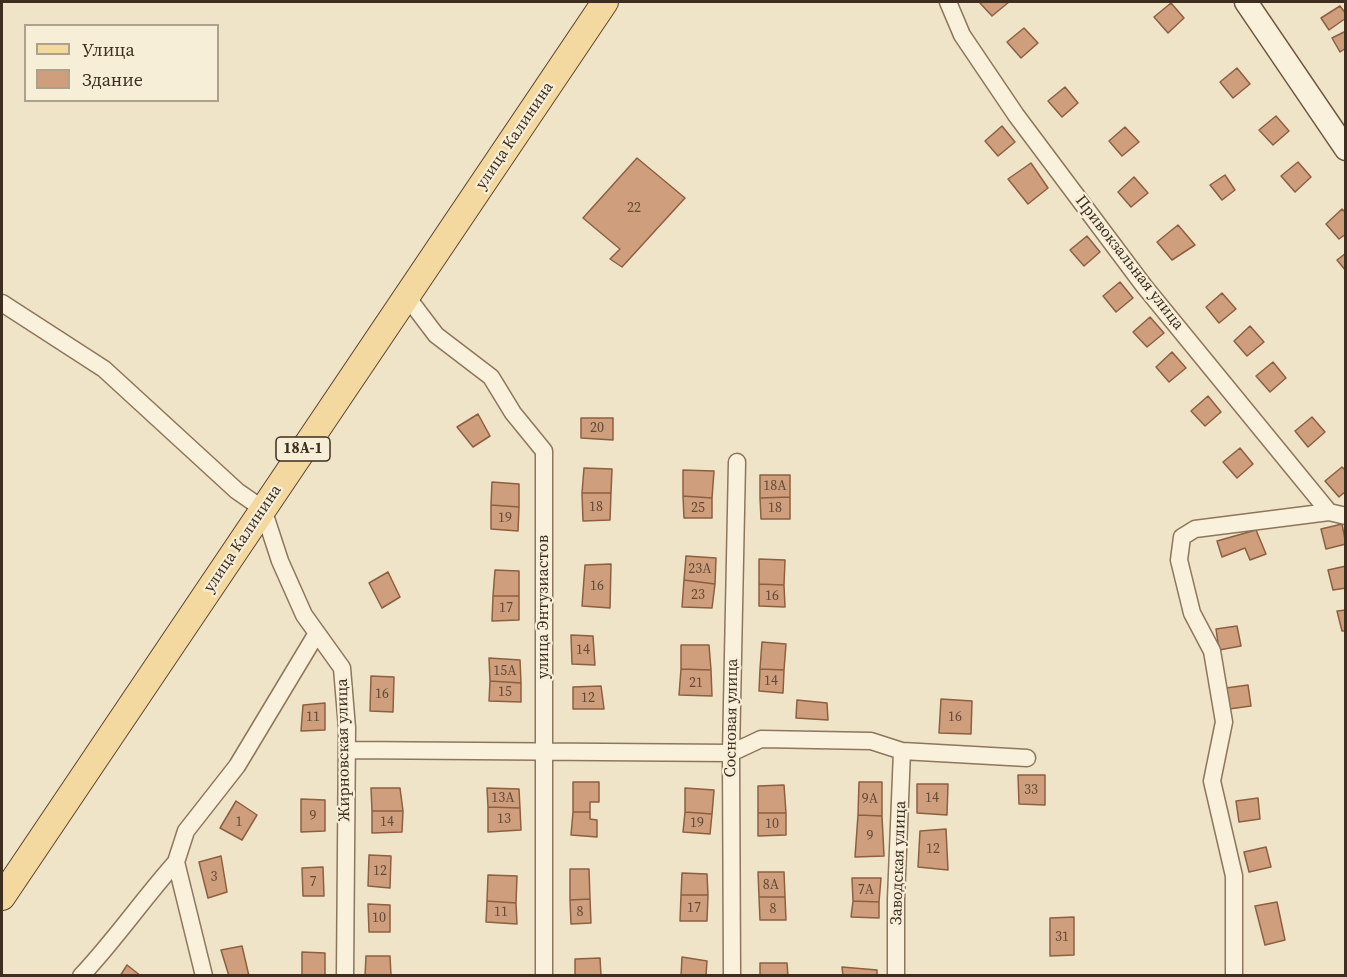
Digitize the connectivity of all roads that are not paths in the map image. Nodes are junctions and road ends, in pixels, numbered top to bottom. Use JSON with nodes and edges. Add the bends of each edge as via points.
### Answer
{"nodes":[{"id":1,"x":605,"y":2,"type":"edge"},
{"id":2,"x":948,"y":2,"type":"edge"},
{"id":3,"x":1246,"y":2,"type":"edge"},
{"id":4,"x":1346,"y":149,"type":"edge"},
{"id":5,"x":410,"y":291,"type":"junction"},
{"id":6,"x":2,"y":303,"type":"edge"},
{"id":7,"x":737,"y":462,"type":"dead end"},
{"id":8,"x":263,"y":508,"type":"junction"},
{"id":9,"x":1329,"y":512,"type":"junction"},
{"id":10,"x":1346,"y":516,"type":"edge"},
{"id":11,"x":317,"y":633,"type":"junction"},
{"id":12,"x":347,"y":750,"type":"junction"},
{"id":13,"x":544,"y":751,"type":"junction"},
{"id":14,"x":902,"y":751,"type":"junction"},
{"id":15,"x":731,"y":753,"type":"junction"},
{"id":16,"x":1027,"y":758,"type":"dead end"},
{"id":17,"x":176,"y":862,"type":"junction"},
{"id":18,"x":2,"y":897,"type":"edge"},
{"id":19,"x":81,"y":975,"type":"edge"},
{"id":20,"x":204,"y":975,"type":"edge"},
{"id":21,"x":345,"y":975,"type":"edge"},
{"id":22,"x":544,"y":975,"type":"edge"},
{"id":23,"x":732,"y":975,"type":"edge"},
{"id":24,"x":896,"y":975,"type":"edge"},
{"id":25,"x":1234,"y":975,"type":"edge"}],
"edges":[{"from":1,"to":5,"type":"main road","name":"улица Калинина","number":"18А-1"},
{"from":2,"to":9,"type":"street","name":"Привокзальная улица","via":[[962,35],[1023,124],[1144,286]]},
{"from":3,"to":4,"type":"street"},
{"from":5,"to":8,"type":"main road","name":"улица Калинина","number":"18А-1"},
{"from":5,"to":13,"type":"street","name":"улица Энтузиастов","via":[[411,302],[436,335],[491,377],[544,452]]},
{"from":6,"to":8,"type":"street","via":[[105,369],[237,491]]},
{"from":7,"to":15,"type":"street","name":"Сосновая улица"},
{"from":8,"to":11,"type":"street","name":"Жирновская улица","via":[[280,561],[304,615]]},
{"from":8,"to":18,"type":"main road","name":"улица Калинина","number":"18А-1"},
{"from":9,"to":10,"type":"street"},
{"from":9,"to":25,"type":"street","via":[[1195,529],[1182,537],[1179,560],[1192,613],[1212,651],[1224,722],[1212,782],[1234,876]]},
{"from":11,"to":12,"type":"street","name":"Жирновская улица","via":[[342,668]]},
{"from":11,"to":17,"type":"street","via":[[237,766],[186,831]]},
{"from":12,"to":13,"type":"street"},
{"from":12,"to":21,"type":"street","name":"Жирновская улица"},
{"from":13,"to":15,"type":"street"},
{"from":13,"to":22,"type":"street","name":"улица Энтузиастов"},
{"from":14,"to":15,"type":"street","via":[[871,741],[761,739]]},
{"from":14,"to":16,"type":"street"},
{"from":14,"to":24,"type":"street","name":"Заводская улица"},
{"from":15,"to":23,"type":"street","name":"Сосновая улица"},
{"from":17,"to":19,"type":"street"},
{"from":17,"to":20,"type":"street"}]}
